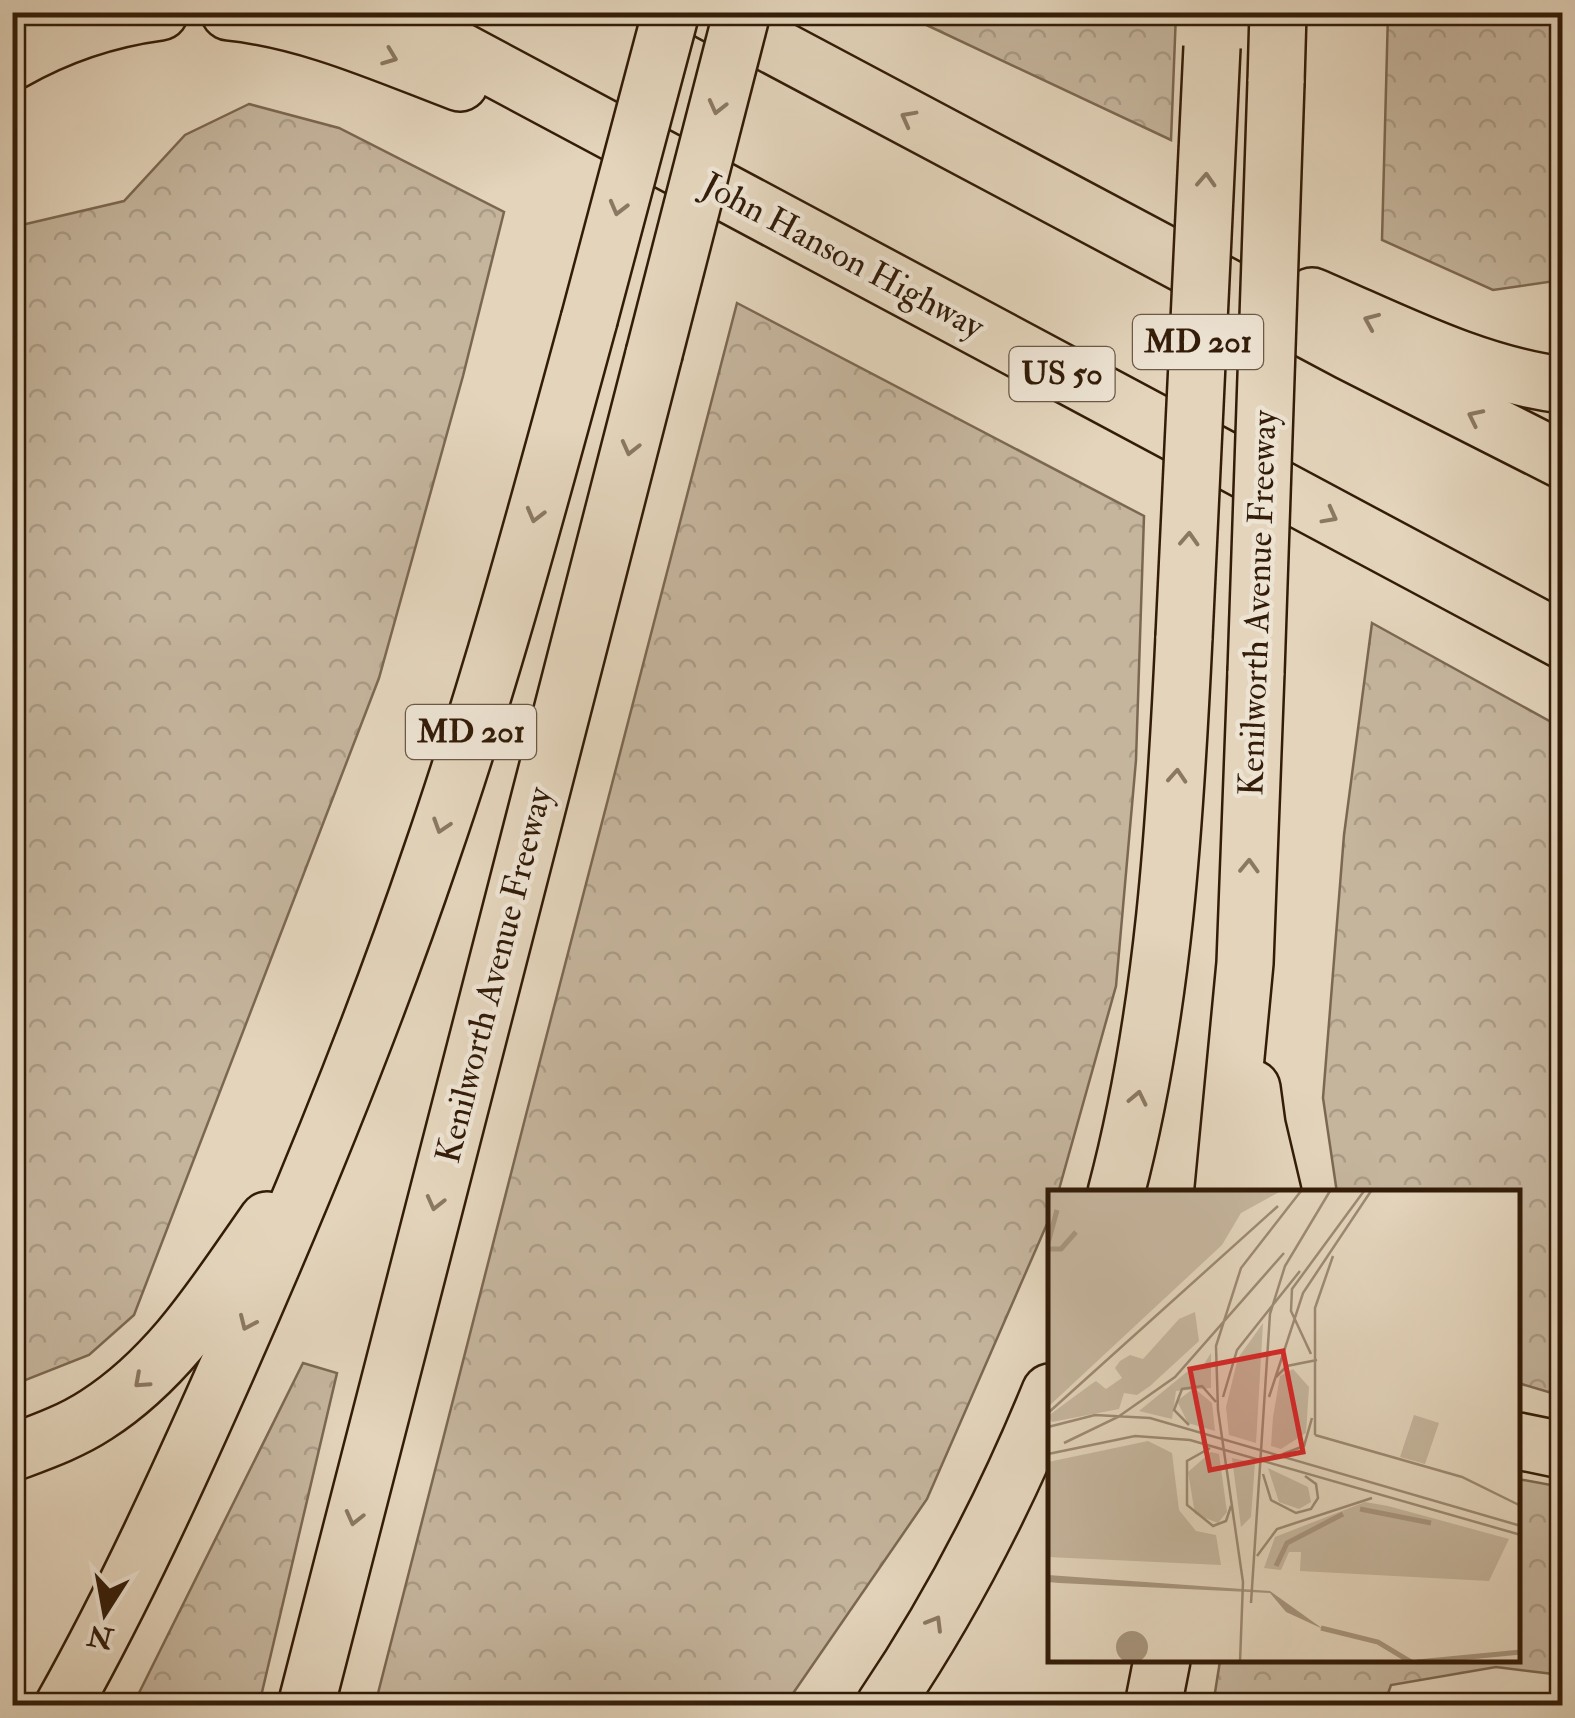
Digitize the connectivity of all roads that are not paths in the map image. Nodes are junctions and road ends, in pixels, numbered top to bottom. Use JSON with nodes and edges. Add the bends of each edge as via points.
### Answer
{"nodes":[{"id":1,"x":160,"y":12,"type":"edge"},
{"id":2,"x":229,"y":12,"type":"edge"},
{"id":3,"x":388,"y":12,"type":"edge"},
{"id":4,"x":671,"y":12,"type":"edge"},
{"id":5,"x":710,"y":12,"type":"edge"},
{"id":6,"x":742,"y":12,"type":"edge"},
{"id":7,"x":1278,"y":12,"type":"edge"},
{"id":8,"x":1213,"y":30,"type":"edge"},
{"id":9,"x":12,"y":62,"type":"edge"},
{"id":10,"x":657,"y":157,"type":"junction"},
{"id":11,"x":994,"y":164,"type":"junction"},
{"id":12,"x":1562,"y":386,"type":"edge"},
{"id":13,"x":1562,"y":460,"type":"edge"},
{"id":14,"x":1468,"y":590,"type":"junction"},
{"id":15,"x":1562,"y":640,"type":"edge"},
{"id":16,"x":1562,"y":655,"type":"edge"},
{"id":17,"x":1245,"y":964,"type":"junction"},
{"id":18,"x":326,"y":1136,"type":"junction"},
{"id":19,"x":1117,"y":1190,"type":"edge"},
{"id":20,"x":1223,"y":1190,"type":"edge"},
{"id":21,"x":1273,"y":1190,"type":"edge"},
{"id":22,"x":1048,"y":1397,"type":"edge"},
{"id":23,"x":1520,"y":1441,"type":"edge"},
{"id":24,"x":1562,"y":1450,"type":"edge"},
{"id":25,"x":12,"y":1453,"type":"edge"},
{"id":26,"x":1161,"y":1663,"type":"edge"},
{"id":27,"x":64,"y":1706,"type":"edge"},
{"id":28,"x":306,"y":1706,"type":"edge"},
{"id":29,"x":884,"y":1706,"type":"edge"},
{"id":30,"x":1153,"y":1706,"type":"edge"}],
"edges":[{"from":1,"to":9,"type":"highway","via":[[64,35]]},
{"from":2,"to":10,"type":"highway","one_way":true,"via":[[340,39]]},
{"from":3,"to":10,"type":"highway","name":"John Hanson Highway","number":"US 50"},
{"from":4,"to":18,"type":"highway","number":"MD 201","one_way":true,"bridge":true,"via":[[462,763]]},
{"from":11,"to":5,"type":"highway","one_way":true},
{"from":6,"to":28,"type":"highway","name":"Kenilworth Avenue Freeway","one_way":true,"bridge":true},
{"from":17,"to":7,"type":"highway","name":"Kenilworth Avenue Freeway","one_way":true,"bridge":true},
{"from":19,"to":8,"type":"highway","number":"MD 201","one_way":true,"bridge":true,"via":[[1152,1020],[1174,835]]},
{"from":10,"to":14,"type":"highway","name":"John Hanson Highway","number":"US 50","one_way":true},
{"from":12,"to":11,"type":"highway","one_way":true,"via":[[1458,357]]},
{"from":13,"to":11,"type":"highway","one_way":true},
{"from":14,"to":15,"type":"highway","name":"John Hanson Highway","number":"US 50"},
{"from":14,"to":16,"type":"highway"},
{"from":17,"to":20,"type":"highway","name":"Kenilworth Avenue Freeway"},
{"from":17,"to":21,"type":"highway","via":[[1257,1126]]},
{"from":18,"to":25,"type":"highway","one_way":true,"via":[[162,1360],[94,1416]]},
{"from":18,"to":27,"type":"highway","number":"MD 201","one_way":true,"via":[[169,1498]]},
{"from":29,"to":22,"type":"highway","one_way":true,"via":[[1000,1506]]},
{"from":23,"to":24,"type":"highway"},
{"from":26,"to":30,"type":"highway"}]}
